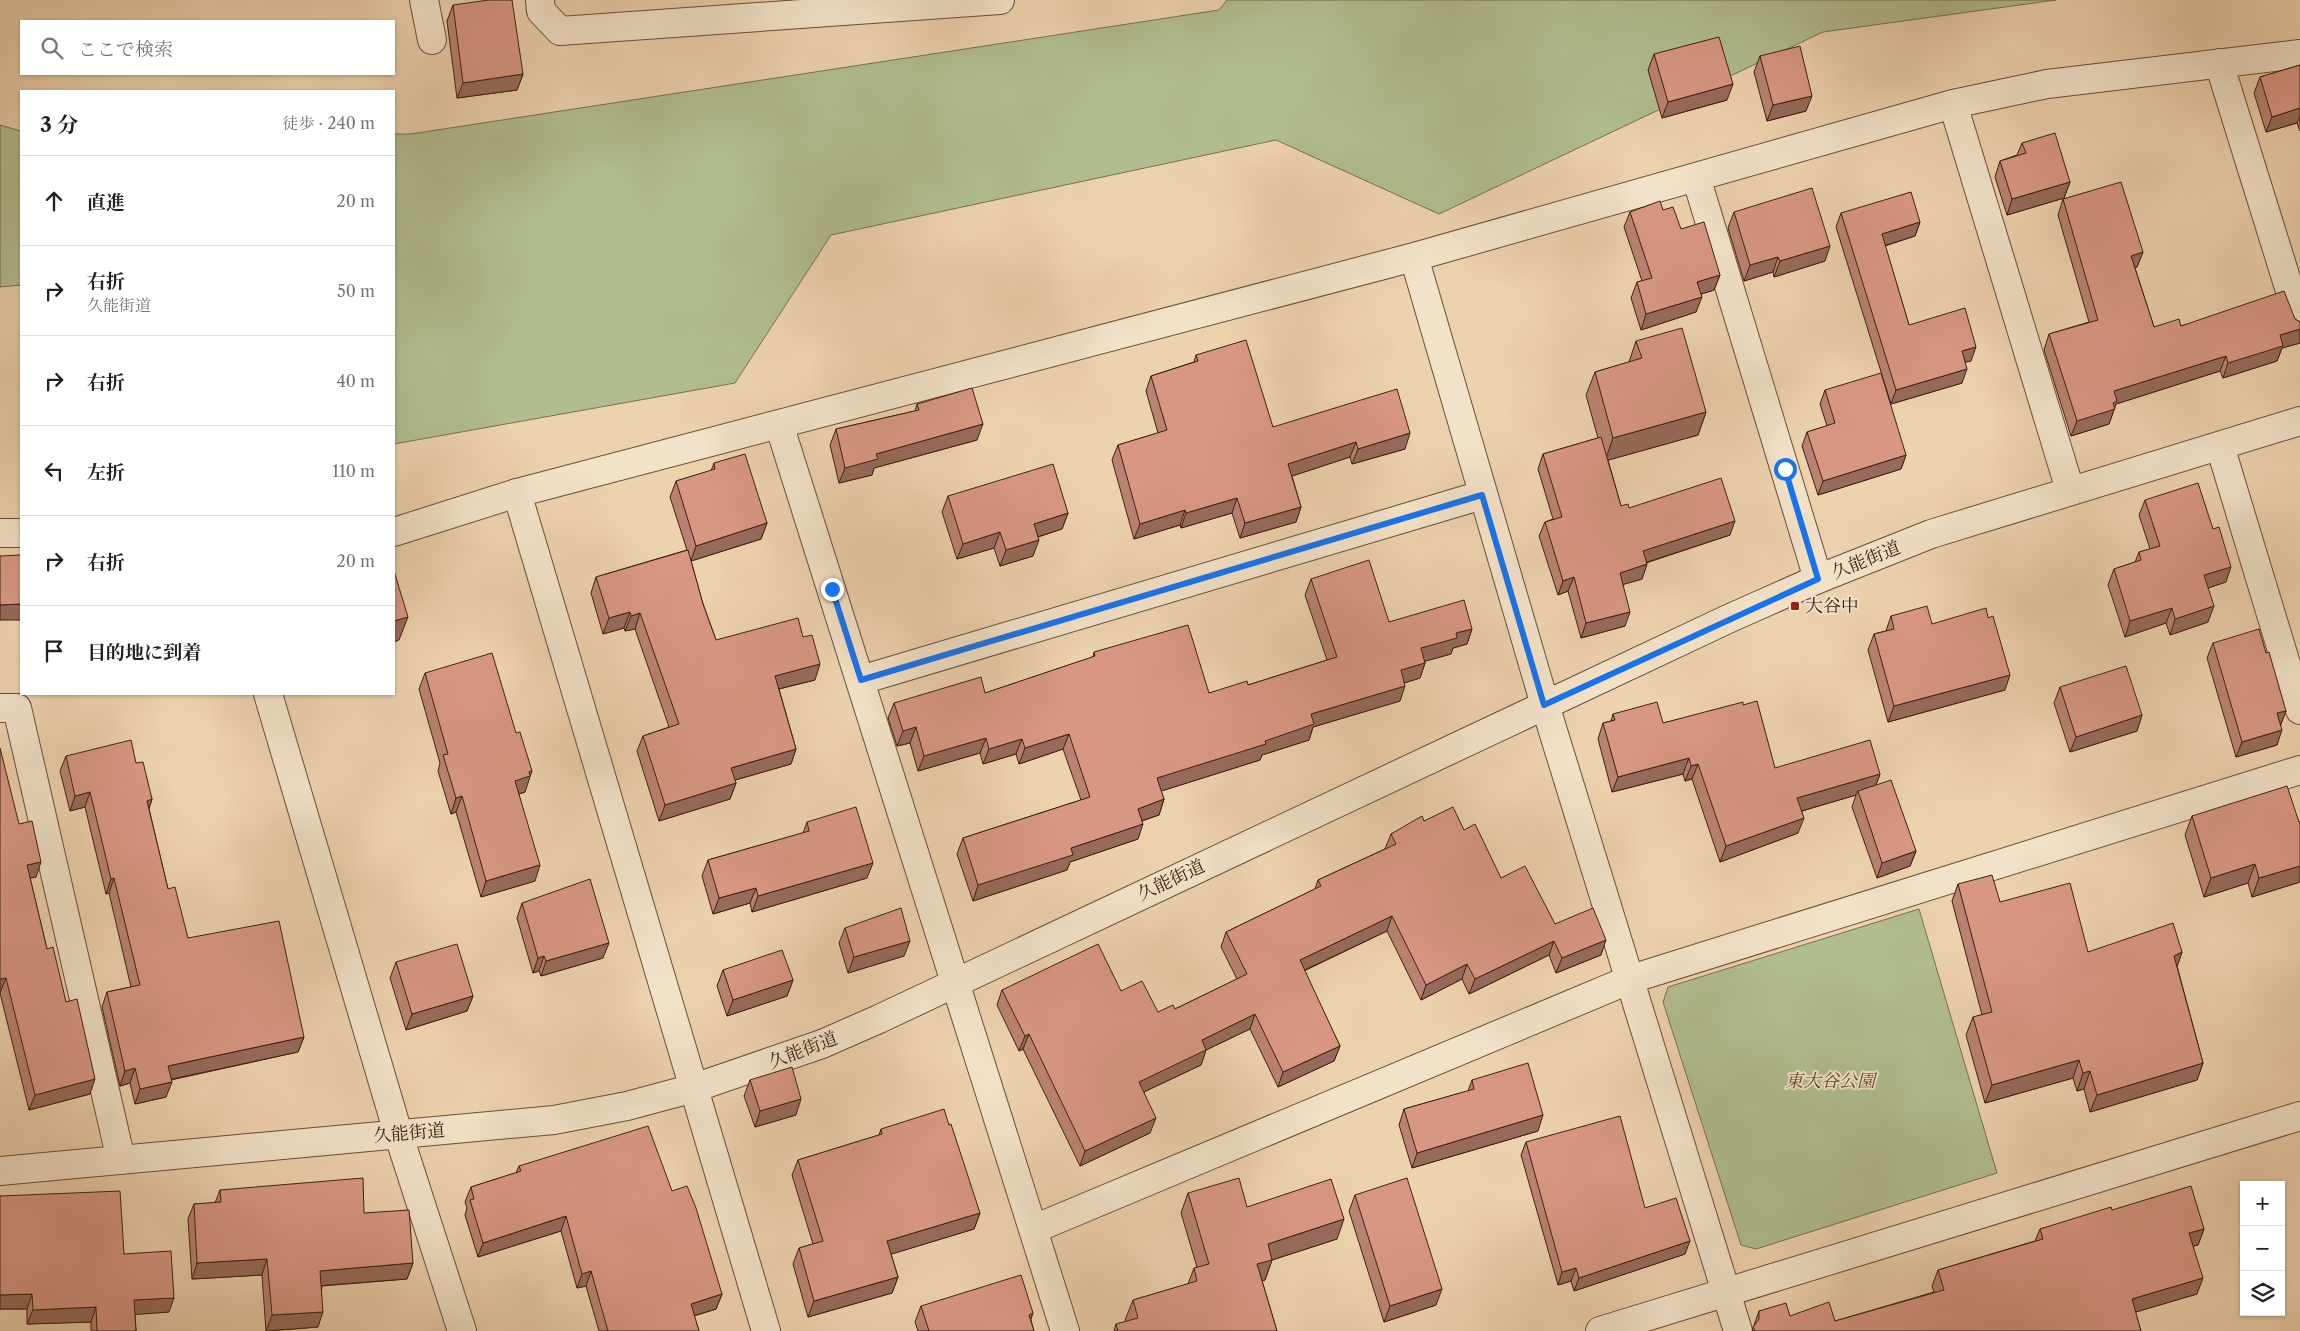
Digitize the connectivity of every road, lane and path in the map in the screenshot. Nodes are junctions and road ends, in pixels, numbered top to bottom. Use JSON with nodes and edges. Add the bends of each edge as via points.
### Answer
{"nodes":[{"id":1,"x":424,"y":0,"type":"edge"},
{"id":2,"x":540,"y":0,"type":"edge"},
{"id":3,"x":1000,"y":0,"type":"edge"},
{"id":4,"x":432,"y":40,"type":"dead end"},
{"id":5,"x":2300,"y":54,"type":"edge"},
{"id":6,"x":2219,"y":63,"type":"junction"},
{"id":7,"x":1953,"y":104,"type":"junction"},
{"id":8,"x":1696,"y":177,"type":"junction"},
{"id":9,"x":1414,"y":257,"type":"junction"},
{"id":10,"x":2300,"y":323,"type":"edge"},
{"id":11,"x":2300,"y":421,"type":"edge"},
{"id":12,"x":779,"y":424,"type":"junction"},
{"id":13,"x":2220,"y":446,"type":"junction"},
{"id":14,"x":2070,"y":490,"type":"junction"},
{"id":15,"x":517,"y":493,"type":"junction"},
{"id":16,"x":1482,"y":495,"type":"junction"},
{"id":17,"x":395,"y":532,"type":"edge"},
{"id":18,"x":0,"y":533,"type":"edge"},
{"id":19,"x":20,"y":534,"type":"edge"},
{"id":20,"x":1818,"y":579,"type":"junction"},
{"id":21,"x":861,"y":680,"type":"junction"},
{"id":22,"x":268,"y":695,"type":"edge"},
{"id":23,"x":1544,"y":705,"type":"junction"},
{"id":24,"x":0,"y":708,"type":"edge"},
{"id":25,"x":2300,"y":710,"type":"edge"},
{"id":26,"x":2300,"y":770,"type":"edge"},
{"id":27,"x":1631,"y":979,"type":"junction"},
{"id":28,"x":954,"y":982,"type":"junction"},
{"id":29,"x":694,"y":1088,"type":"junction"},
{"id":30,"x":2300,"y":1116,"type":"edge"},
{"id":31,"x":398,"y":1133,"type":"junction"},
{"id":32,"x":121,"y":1160,"type":"junction"},
{"id":33,"x":0,"y":1171,"type":"edge"},
{"id":34,"x":1034,"y":1229,"type":"junction"},
{"id":35,"x":1726,"y":1292,"type":"junction"},
{"id":36,"x":462,"y":1331,"type":"edge"},
{"id":37,"x":766,"y":1331,"type":"edge"},
{"id":38,"x":1065,"y":1331,"type":"edge"},
{"id":39,"x":1600,"y":1331,"type":"edge"},
{"id":40,"x":1738,"y":1331,"type":"edge"}],
"edges":[{"from":1,"to":4,"type":"street"},
{"from":2,"to":3,"type":"street","via":[[541,11],[560,32]]},
{"from":5,"to":6,"type":"street"},
{"from":6,"to":7,"type":"street","via":[[2047,84]]},
{"from":6,"to":10,"type":"street"},
{"from":7,"to":8,"type":"street"},
{"from":7,"to":14,"type":"street"},
{"from":8,"to":9,"type":"street"},
{"from":8,"to":20,"type":"street"},
{"from":9,"to":12,"type":"street"},
{"from":9,"to":16,"type":"street"},
{"from":11,"to":13,"type":"street","name":"久能街道"},
{"from":12,"to":15,"type":"street"},
{"from":12,"to":21,"type":"street"},
{"from":13,"to":14,"type":"street","name":"久能街道"},
{"from":13,"to":25,"type":"street"},
{"from":14,"to":20,"type":"street","name":"久能街道","via":[[1931,534]]},
{"from":15,"to":17,"type":"street"},
{"from":15,"to":29,"type":"street"},
{"from":16,"to":21,"type":"street"},
{"from":16,"to":23,"type":"street"},
{"from":18,"to":19,"type":"street"},
{"from":20,"to":23,"type":"street","name":"久能街道"},
{"from":21,"to":28,"type":"street"},
{"from":22,"to":31,"type":"street"},
{"from":23,"to":27,"type":"street"},
{"from":23,"to":28,"type":"street","name":"久能街道"},
{"from":24,"to":32,"type":"street","via":[[17,708]]},
{"from":26,"to":27,"type":"street"},
{"from":27,"to":34,"type":"street"},
{"from":27,"to":35,"type":"street"},
{"from":28,"to":29,"type":"street","name":"久能街道","via":[[822,1044]]},
{"from":28,"to":34,"type":"street"},
{"from":29,"to":31,"type":"street","name":"久能街道","via":[[627,1106],[554,1120]]},
{"from":29,"to":37,"type":"street"},
{"from":30,"to":35,"type":"street"},
{"from":31,"to":32,"type":"street","name":"久能街道"},
{"from":31,"to":36,"type":"street"},
{"from":32,"to":33,"type":"street","name":"久能街道"},
{"from":34,"to":38,"type":"street"},
{"from":35,"to":39,"type":"street"},
{"from":35,"to":40,"type":"street"}]}
